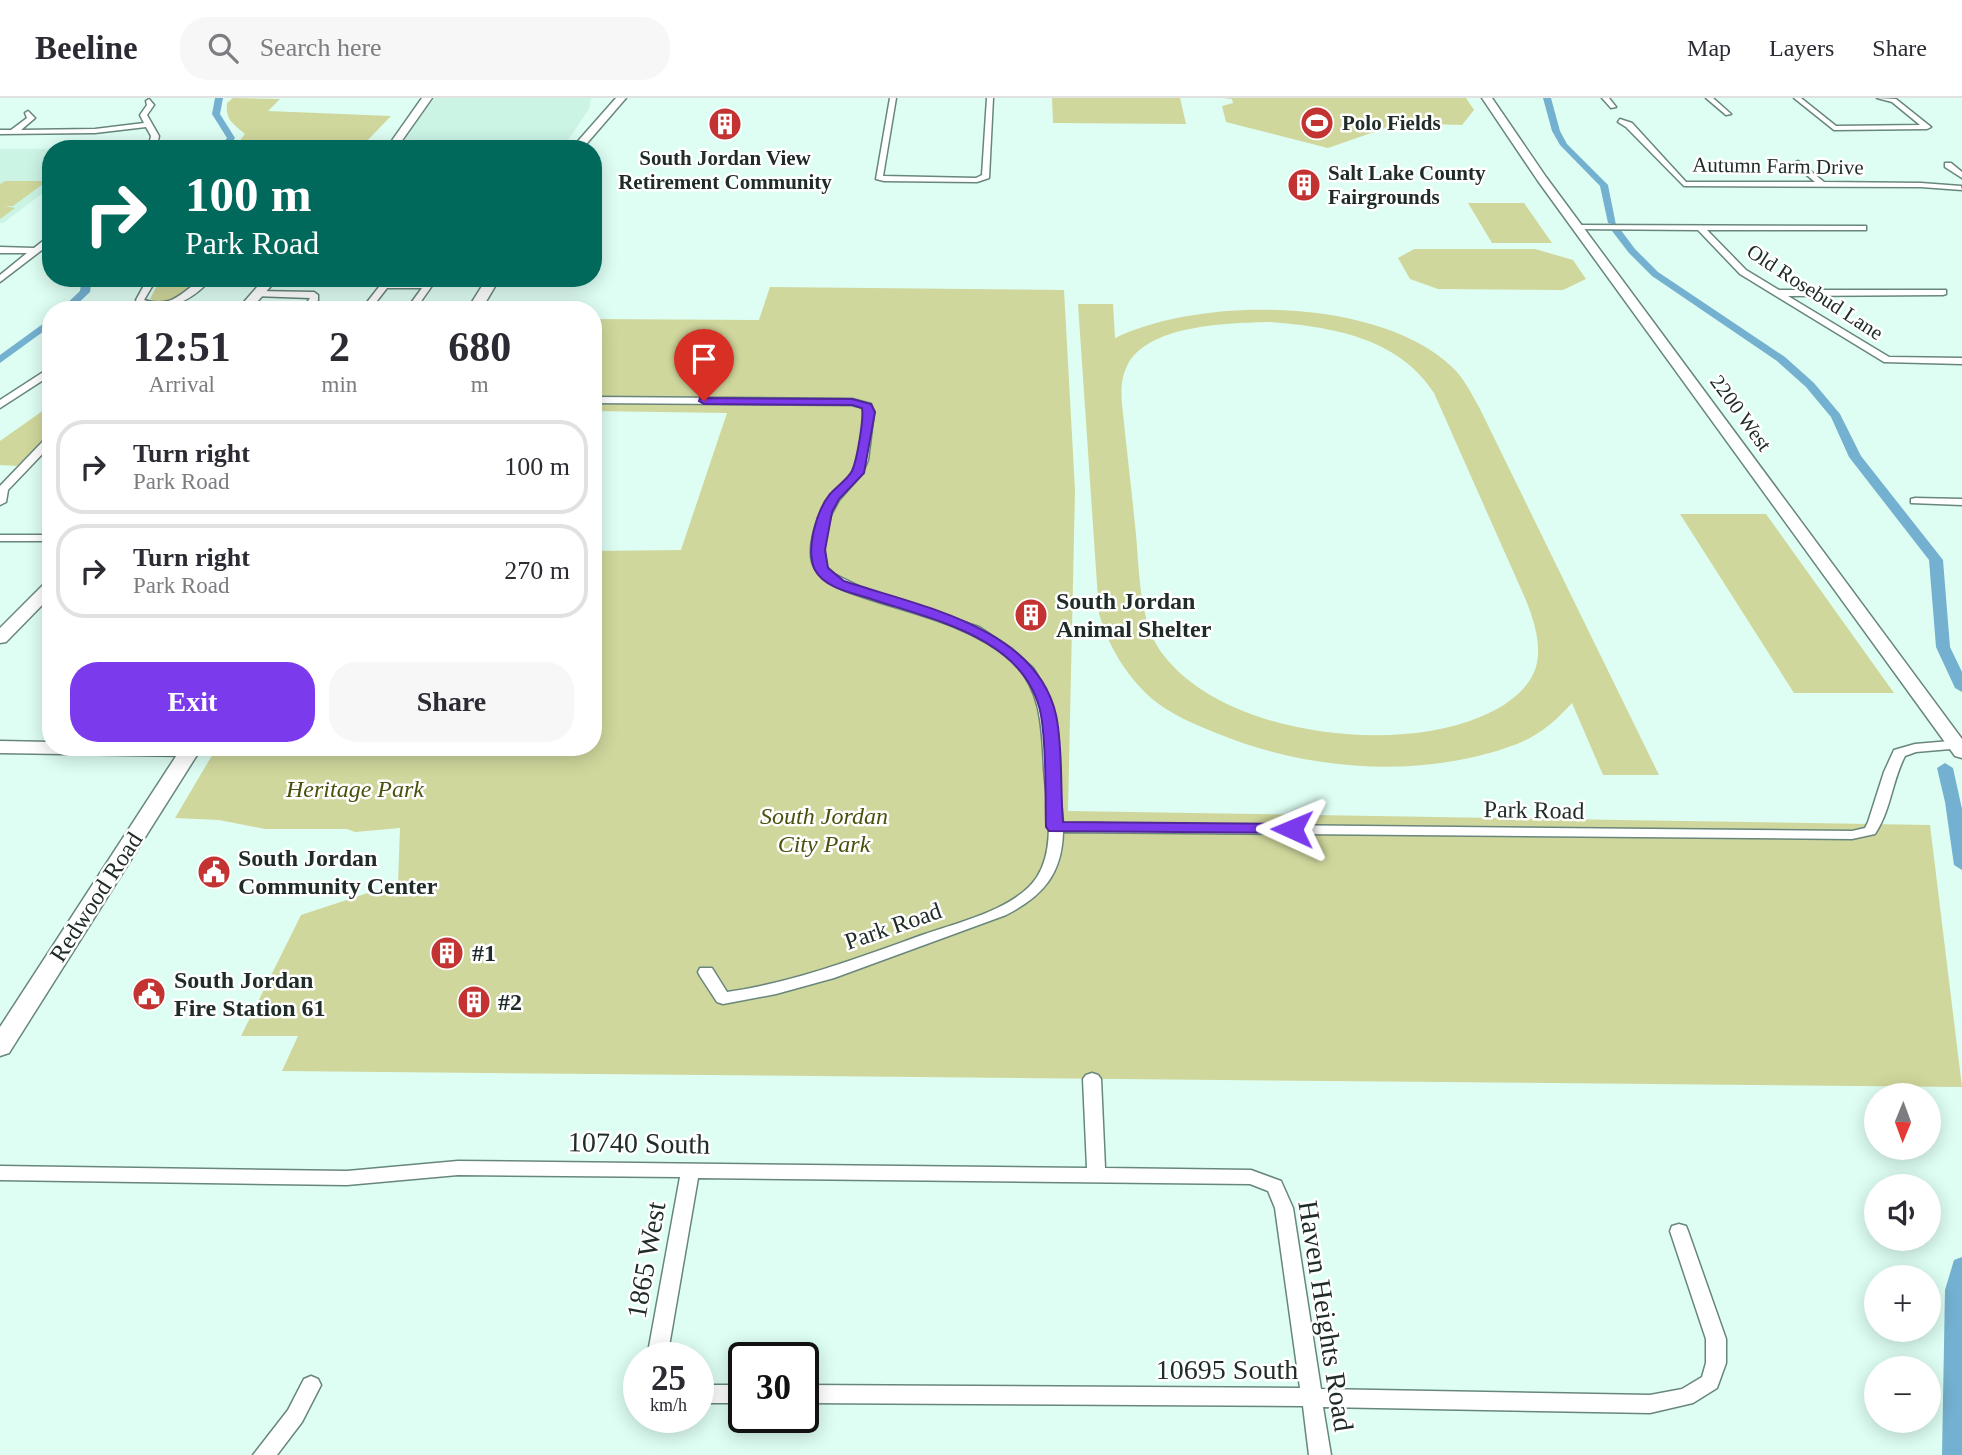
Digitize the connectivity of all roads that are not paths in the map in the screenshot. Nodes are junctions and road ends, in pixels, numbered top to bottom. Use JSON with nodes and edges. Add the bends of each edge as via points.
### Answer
{"nodes":[{"id":1,"x":427,"y":98,"type":"edge"},
{"id":2,"x":621,"y":98,"type":"edge"},
{"id":3,"x":893,"y":98,"type":"edge"},
{"id":4,"x":990,"y":98,"type":"edge"},
{"id":5,"x":1487,"y":98,"type":"edge"},
{"id":6,"x":1605,"y":98,"type":"edge"},
{"id":7,"x":1709,"y":98,"type":"edge"},
{"id":8,"x":1797,"y":98,"type":"edge"},
{"id":9,"x":1880,"y":98,"type":"edge"},
{"id":10,"x":1888,"y":99,"type":"edge"},
{"id":11,"x":149,"y":101,"type":"dead end"},
{"id":12,"x":599,"y":105,"type":"dead end"},
{"id":13,"x":1613,"y":107,"type":"dead end"},
{"id":14,"x":28,"y":113,"type":"dead end"},
{"id":15,"x":1728,"y":114,"type":"dead end"},
{"id":16,"x":1620,"y":121,"type":"dead end"},
{"id":17,"x":148,"y":125,"type":"junction"},
{"id":18,"x":590,"y":128,"type":"junction"},
{"id":19,"x":0,"y":132,"type":"edge"},
{"id":20,"x":13,"y":132,"type":"junction"},
{"id":21,"x":154,"y":140,"type":"edge"},
{"id":22,"x":397,"y":140,"type":"edge"},
{"id":23,"x":582,"y":140,"type":"edge"},
{"id":24,"x":1798,"y":163,"type":"dead end"},
{"id":25,"x":1948,"y":165,"type":"dead end"},
{"id":26,"x":1962,"y":176,"type":"edge"},
{"id":27,"x":1821,"y":184,"type":"junction"},
{"id":28,"x":1962,"y":188,"type":"edge"},
{"id":29,"x":1962,"y":197,"type":"edge"},
{"id":30,"x":1577,"y":227,"type":"junction"},
{"id":31,"x":1701,"y":228,"type":"junction"},
{"id":32,"x":1863,"y":228,"type":"dead end"},
{"id":33,"x":42,"y":246,"type":"edge"},
{"id":34,"x":0,"y":250,"type":"edge"},
{"id":35,"x":36,"y":251,"type":"junction"},
{"id":36,"x":0,"y":279,"type":"edge"},
{"id":37,"x":199,"y":287,"type":"edge"},
{"id":38,"x":264,"y":287,"type":"edge"},
{"id":39,"x":383,"y":287,"type":"edge"},
{"id":40,"x":1943,"y":292,"type":"dead end"},
{"id":41,"x":1778,"y":293,"type":"junction"},
{"id":42,"x":257,"y":294,"type":"junction"},
{"id":43,"x":181,"y":301,"type":"edge"},
{"id":44,"x":251,"y":301,"type":"edge"},
{"id":45,"x":313,"y":301,"type":"edge"},
{"id":46,"x":372,"y":301,"type":"edge"},
{"id":47,"x":1962,"y":361,"type":"edge"},
{"id":48,"x":42,"y":376,"type":"edge"},
{"id":49,"x":602,"y":400,"type":"edge"},
{"id":50,"x":0,"y":405,"type":"edge"},
{"id":51,"x":42,"y":448,"type":"edge"},
{"id":52,"x":1,"y":489,"type":"edge"},
{"id":53,"x":1915,"y":501,"type":"dead end"},
{"id":54,"x":0,"y":502,"type":"edge"},
{"id":55,"x":1962,"y":502,"type":"edge"},
{"id":56,"x":0,"y":538,"type":"edge"},
{"id":57,"x":42,"y":538,"type":"edge"},
{"id":58,"x":42,"y":595,"type":"edge"},
{"id":59,"x":0,"y":638,"type":"edge"},
{"id":60,"x":0,"y":747,"type":"edge"},
{"id":61,"x":42,"y":747,"type":"edge"},
{"id":62,"x":1960,"y":747,"type":"edge"},
{"id":63,"x":187,"y":756,"type":"edge"},
{"id":64,"x":1055,"y":827,"type":"junction"},
{"id":65,"x":706,"y":972,"type":"dead end"},
{"id":66,"x":0,"y":1047,"type":"edge"},
{"id":67,"x":1092,"y":1079,"type":"dead end"},
{"id":68,"x":690,"y":1171,"type":"junction"},
{"id":69,"x":0,"y":1172,"type":"edge"},
{"id":70,"x":1096,"y":1175,"type":"junction"},
{"id":71,"x":1275,"y":1186,"type":"joint"},
{"id":72,"x":1679,"y":1231,"type":"dead end"},
{"id":73,"x":660,"y":1342,"type":"edge"},
{"id":74,"x":311,"y":1385,"type":"dead end"},
{"id":75,"x":819,"y":1394,"type":"edge"},
{"id":76,"x":1311,"y":1397,"type":"junction"},
{"id":77,"x":264,"y":1455,"type":"edge"},
{"id":78,"x":1320,"y":1455,"type":"edge"}],
"edges":[{"from":1,"to":22,"type":"street"},
{"from":2,"to":18,"type":"main road","via":[[606,119]]},
{"from":3,"to":4,"type":"street","via":[[878,177],[977,180],[986,176]]},
{"from":5,"to":30,"type":"street","name":"2200 West"},
{"from":6,"to":13,"type":"street"},
{"from":7,"to":15,"type":"street"},
{"from":8,"to":10,"type":"street","via":[[1834,128],[1927,128]]},
{"from":9,"to":10,"type":"street"},
{"from":11,"to":17,"type":"street","via":[[143,116]]},
{"from":12,"to":18,"type":"main road","via":[[589,119]]},
{"from":14,"to":20,"type":"street","via":[[31,118]]},
{"from":16,"to":27,"type":"street","name":"Autumn Farm Drive","via":[[1684,184]]},
{"from":17,"to":20,"type":"street"},
{"from":17,"to":21,"type":"street"},
{"from":18,"to":23,"type":"main road"},
{"from":19,"to":20,"type":"street"},
{"from":24,"to":27,"type":"street"},
{"from":25,"to":26,"type":"street"},
{"from":27,"to":28,"type":"street","name":"Autumn Farm Drive"},
{"from":28,"to":29,"type":"street"},
{"from":30,"to":31,"type":"street"},
{"from":30,"to":62,"type":"street","name":"2200 West"},
{"from":31,"to":32,"type":"street"},
{"from":31,"to":41,"type":"street","name":"Old Rosebud Lane","via":[[1737,268]]},
{"from":33,"to":35,"type":"street"},
{"from":34,"to":35,"type":"street"},
{"from":35,"to":36,"type":"street"},
{"from":37,"to":43,"type":"street"},
{"from":38,"to":42,"type":"street"},
{"from":39,"to":46,"type":"street"},
{"from":40,"to":41,"type":"street"},
{"from":41,"to":47,"type":"street","name":"Old Rosebud Lane","via":[[1887,360]]},
{"from":42,"to":44,"type":"street"},
{"from":42,"to":45,"type":"street","via":[[314,295]]},
{"from":48,"to":50,"type":"street"},
{"from":49,"to":64,"type":"street","name":"Park Road","via":[[852,402],[867,406],[858,473],[826,512],[818,550],[821,569],[839,584],[973,629],[1021,662],[1040,689],[1048,716]]},
{"from":51,"to":52,"type":"street"},
{"from":52,"to":54,"type":"street"},
{"from":53,"to":55,"type":"street"},
{"from":56,"to":57,"type":"street"},
{"from":58,"to":59,"type":"street"},
{"from":60,"to":61,"type":"street"},
{"from":62,"to":64,"type":"street","name":"Park Road","via":[[1899,753],[1878,819],[1870,831],[1852,835]]},
{"from":63,"to":66,"type":"main road","name":"Redwood Road"},
{"from":64,"to":65,"type":"street","name":"Park Road","via":[[1053,860],[1047,873],[1025,898],[1000,911],[827,973],[742,996],[723,998]]},
{"from":67,"to":70,"type":"street"},
{"from":68,"to":69,"type":"street","name":"10740 South","via":[[458,1168],[347,1178]]},
{"from":68,"to":70,"type":"street","name":"10740 South"},
{"from":68,"to":73,"type":"street","name":"1865 West"},
{"from":70,"to":71,"type":"street","name":"10740 South","via":[[1251,1177]]},
{"from":71,"to":76,"type":"street","name":"Haven Heights Road","via":[[1284,1208]]},
{"from":72,"to":76,"type":"street","name":"10695 South","via":[[1716,1339],[1710,1382],[1686,1397],[1650,1404]]},
{"from":74,"to":77,"type":"street","via":[[295,1416]]},
{"from":75,"to":76,"type":"street","name":"10695 South"},
{"from":76,"to":78,"type":"street","name":"Haven Heights Road"}]}
